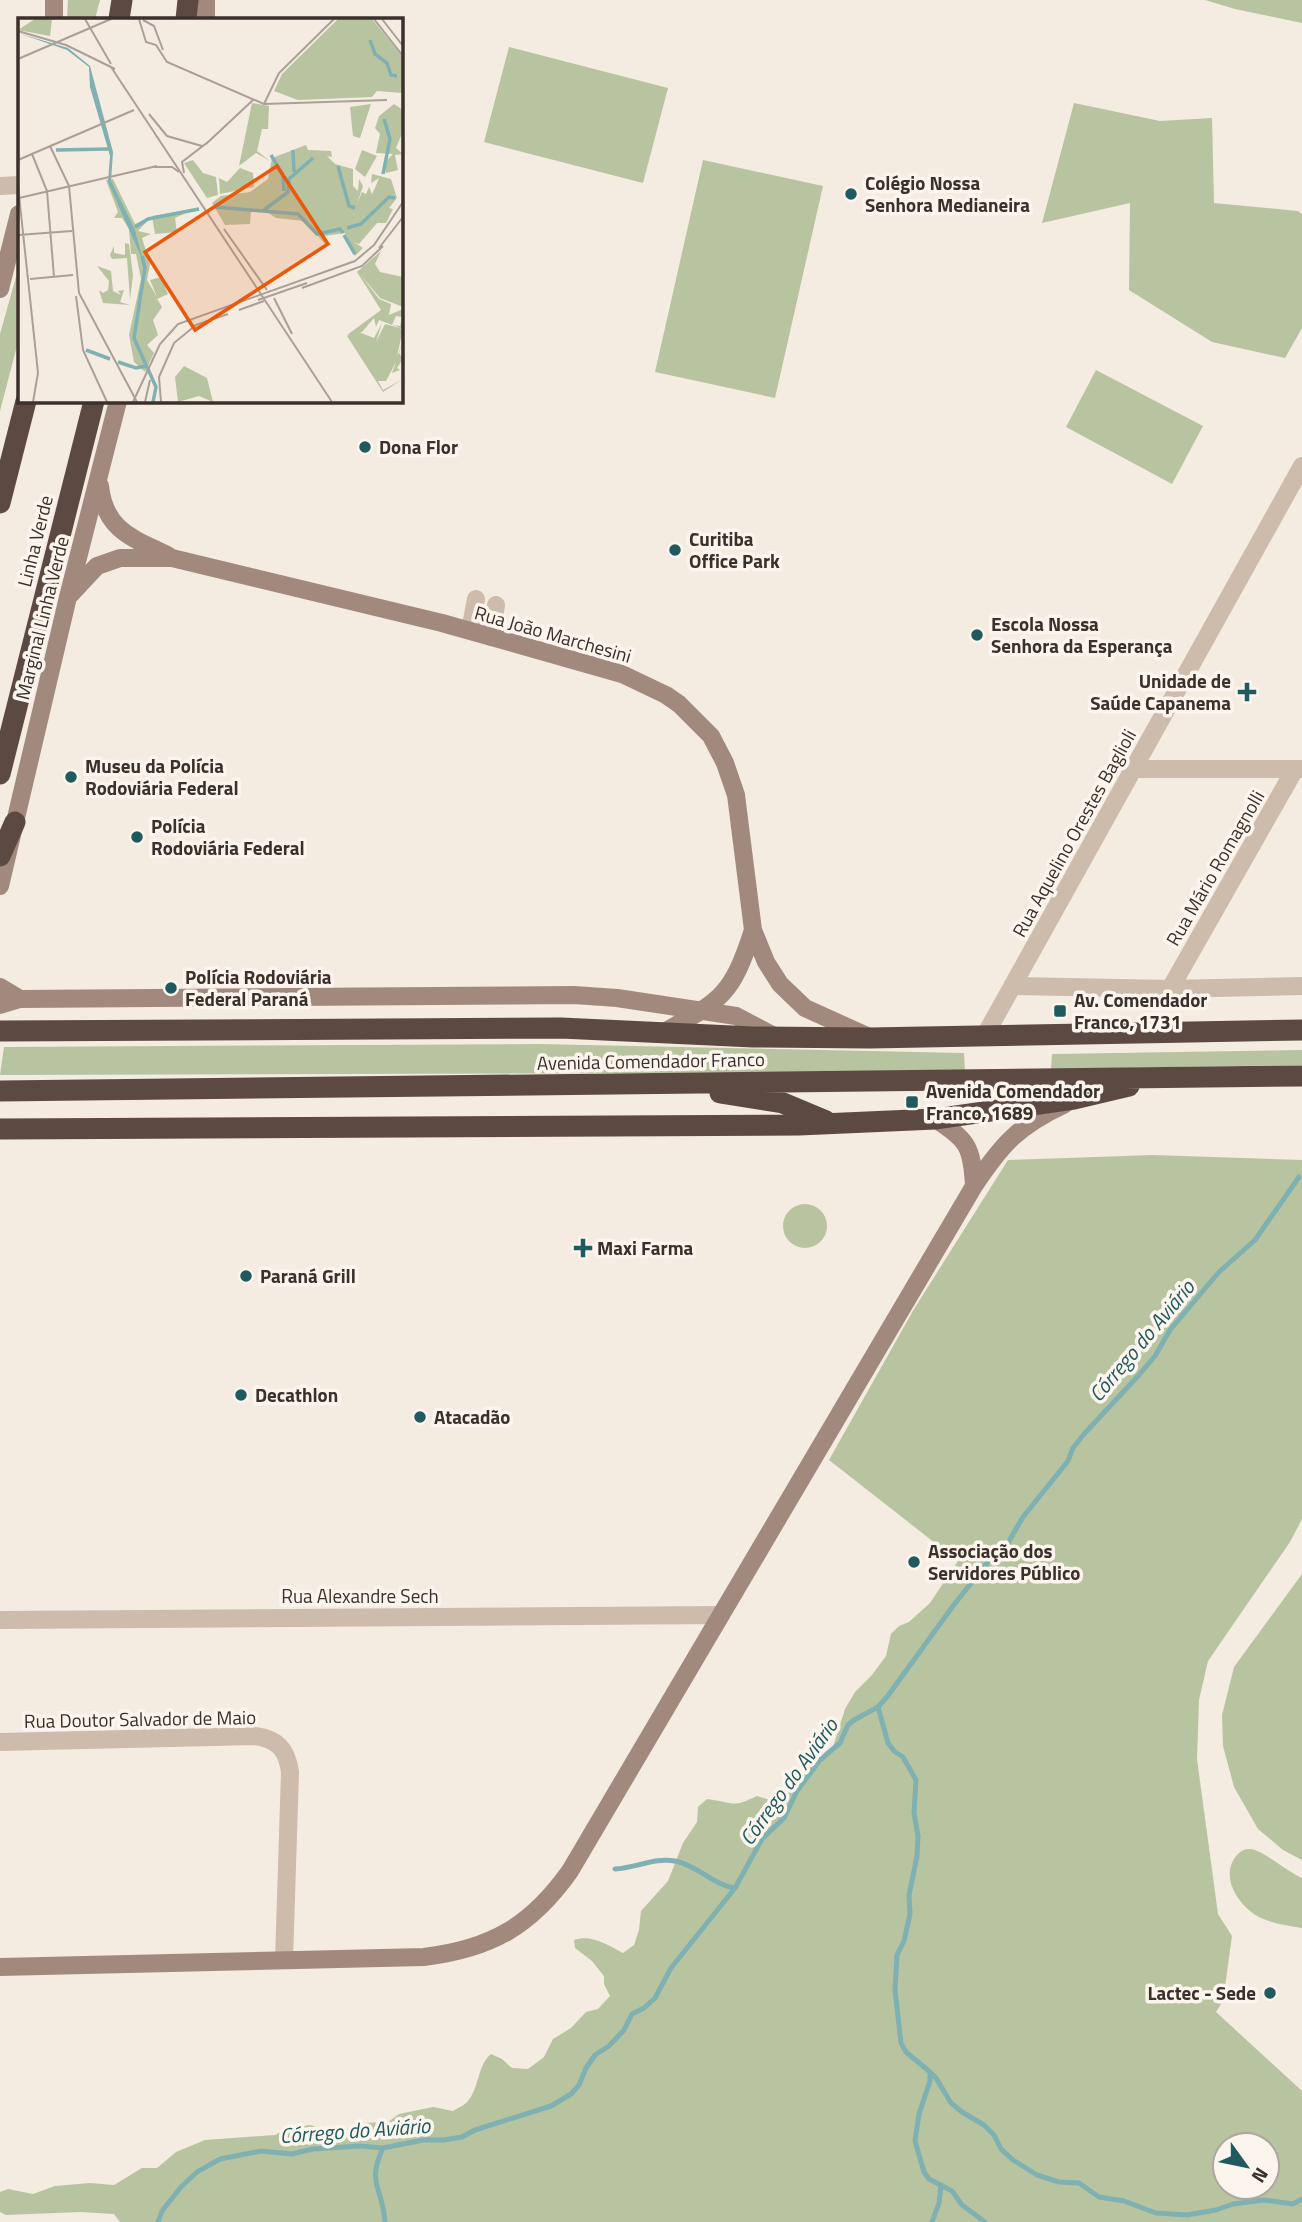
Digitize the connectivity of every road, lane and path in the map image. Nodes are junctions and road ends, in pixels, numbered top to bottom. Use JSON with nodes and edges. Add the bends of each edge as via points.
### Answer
{"nodes":[{"id":1,"x":54,"y":0,"type":"edge"},
{"id":2,"x":122,"y":0,"type":"edge"},
{"id":3,"x":188,"y":0,"type":"edge"},
{"id":4,"x":206,"y":0,"type":"edge"},
{"id":5,"x":54,"y":18,"type":"edge"},
{"id":6,"x":119,"y":18,"type":"edge"},
{"id":7,"x":186,"y":18,"type":"edge"},
{"id":8,"x":206,"y":18,"type":"edge"},
{"id":9,"x":18,"y":185,"type":"edge"},
{"id":10,"x":0,"y":186,"type":"edge"},
{"id":11,"x":18,"y":218,"type":"edge"},
{"id":12,"x":0,"y":289,"type":"edge"},
{"id":13,"x":26,"y":402,"type":"edge"},
{"id":14,"x":94,"y":402,"type":"edge"},
{"id":15,"x":118,"y":402,"type":"edge"},
{"id":16,"x":12,"y":454,"type":"junction"},
{"id":17,"x":1302,"y":466,"type":"edge"},
{"id":18,"x":99,"y":476,"type":"junction"},
{"id":19,"x":0,"y":481,"type":"edge"},
{"id":20,"x":0,"y":503,"type":"edge"},
{"id":21,"x":172,"y":558,"type":"junction"},
{"id":22,"x":68,"y":597,"type":"junction"},
{"id":23,"x":476,"y":599,"type":"dead end"},
{"id":24,"x":496,"y":605,"type":"dead end"},
{"id":25,"x":470,"y":631,"type":"junction"},
{"id":26,"x":491,"y":637,"type":"junction"},
{"id":27,"x":1134,"y":769,"type":"junction"},
{"id":28,"x":1299,"y":769,"type":"edge"},
{"id":29,"x":0,"y":774,"type":"edge"},
{"id":30,"x":15,"y":822,"type":"junction"},
{"id":31,"x":0,"y":856,"type":"edge"},
{"id":32,"x":0,"y":886,"type":"edge"},
{"id":33,"x":753,"y":930,"type":"junction"},
{"id":34,"x":1012,"y":986,"type":"junction"},
{"id":35,"x":1302,"y":986,"type":"edge"},
{"id":36,"x":0,"y":987,"type":"edge"},
{"id":37,"x":1170,"y":989,"type":"junction"},
{"id":38,"x":20,"y":999,"type":"junction"},
{"id":39,"x":0,"y":1005,"type":"edge"},
{"id":40,"x":704,"y":1010,"type":"junction"},
{"id":41,"x":1302,"y":1030,"type":"edge"},
{"id":42,"x":4,"y":1031,"type":"edge"},
{"id":43,"x":664,"y":1032,"type":"junction"},
{"id":44,"x":776,"y":1037,"type":"junction"},
{"id":45,"x":984,"y":1037,"type":"junction"},
{"id":46,"x":870,"y":1038,"type":"junction"},
{"id":47,"x":1302,"y":1076,"type":"edge"},
{"id":48,"x":1170,"y":1077,"type":"junction"},
{"id":49,"x":662,"y":1083,"type":"junction"},
{"id":50,"x":0,"y":1091,"type":"edge"},
{"id":51,"x":1074,"y":1099,"type":"junction"},
{"id":52,"x":935,"y":1119,"type":"junction"},
{"id":53,"x":828,"y":1122,"type":"junction"},
{"id":54,"x":0,"y":1129,"type":"edge"},
{"id":55,"x":974,"y":1186,"type":"junction"},
{"id":56,"x":721,"y":1615,"type":"junction"},
{"id":57,"x":0,"y":1620,"type":"edge"},
{"id":58,"x":0,"y":1742,"type":"edge"},
{"id":59,"x":284,"y":1960,"type":"junction"},
{"id":60,"x":0,"y":1967,"type":"edge"}],
"edges":[{"from":1,"to":5,"type":"street"},
{"from":2,"to":6,"type":"highway"},
{"from":3,"to":7,"type":"highway"},
{"from":4,"to":8,"type":"street"},
{"from":9,"to":10,"type":"street"},
{"from":11,"to":12,"type":"street"},
{"from":13,"to":16,"type":"highway"},
{"from":14,"to":29,"type":"highway","name":"Linha Verde"},
{"from":15,"to":18,"type":"street","name":"Marginal Linha Verde"},
{"from":16,"to":19,"type":"highway"},
{"from":16,"to":20,"type":"highway"},
{"from":17,"to":27,"type":"street","name":"Rua Aquelino Orestes Baglioli"},
{"from":18,"to":21,"type":"street","name":"Rua João Marchesini","via":[[103,505],[112,520],[123,532]]},
{"from":18,"to":22,"type":"street","name":"Marginal Linha Verde"},
{"from":21,"to":22,"type":"street","name":"Rua João Marchesini","via":[[121,558],[97,566]]},
{"from":21,"to":25,"type":"street","name":"Rua João Marchesini"},
{"from":22,"to":30,"type":"street","name":"Marginal Linha Verde"},
{"from":23,"to":25,"type":"street"},
{"from":24,"to":26,"type":"street"},
{"from":25,"to":26,"type":"street","name":"Rua João Marchesini"},
{"from":26,"to":33,"type":"street","name":"Rua João Marchesini","via":[[622,674],[679,704],[711,736],[736,795]]},
{"from":27,"to":28,"type":"street"},
{"from":27,"to":34,"type":"street","name":"Rua Aquelino Orestes Baglioli"},
{"from":28,"to":37,"type":"street","name":"Rua Mário Romagnolli"},
{"from":30,"to":31,"type":"highway"},
{"from":30,"to":32,"type":"street","name":"Marginal Linha Verde"},
{"from":33,"to":40,"type":"street","name":"Rua João Marchesini","via":[[726,992]]},
{"from":33,"to":46,"type":"street","name":"Rua João Marchesini","via":[[766,962],[794,1000]]},
{"from":34,"to":37,"type":"street"},
{"from":34,"to":45,"type":"street","name":"Rua Aquelino Orestes Baglioli"},
{"from":35,"to":37,"type":"street"},
{"from":36,"to":38,"type":"street"},
{"from":38,"to":39,"type":"street","name":"Avenida Comendador Franco"},
{"from":38,"to":40,"type":"street","name":"Avenida Comendador Franco","via":[[573,995]]},
{"from":40,"to":43,"type":"street","name":"Rua João Marchesini"},
{"from":40,"to":44,"type":"street","name":"Avenida Comendador Franco","via":[[736,1016]]},
{"from":41,"to":45,"type":"highway","name":"Avenida Comendador Franco"},
{"from":42,"to":43,"type":"highway","name":"Avenida Comendador Franco","via":[[561,1028]]},
{"from":43,"to":44,"type":"highway","name":"Avenida Comendador Franco"},
{"from":44,"to":46,"type":"highway","name":"Avenida Comendador Franco"},
{"from":45,"to":46,"type":"highway","name":"Avenida Comendador Franco"},
{"from":47,"to":48,"type":"highway","name":"Avenida Comendador Franco"},
{"from":48,"to":49,"type":"highway","name":"Avenida Comendador Franco"},
{"from":48,"to":51,"type":"highway"},
{"from":49,"to":50,"type":"highway","name":"Avenida Comendador Franco"},
{"from":49,"to":53,"type":"highway","via":[[783,1103]]},
{"from":51,"to":52,"type":"highway"},
{"from":51,"to":55,"type":"street","via":[[1016,1132]]},
{"from":52,"to":53,"type":"highway"},
{"from":52,"to":55,"type":"street","via":[[959,1134],[968,1146]]},
{"from":53,"to":54,"type":"highway","via":[[715,1127]]},
{"from":55,"to":56,"type":"street"},
{"from":56,"to":57,"type":"street","name":"Rua Alexandre Sech"},
{"from":56,"to":59,"type":"street","via":[[570,1871],[530,1917],[492,1941],[447,1954]]},
{"from":58,"to":59,"type":"street","name":"Rua Doutor Salvador de Maio","via":[[256,1736],[279,1744],[290,1772]]},
{"from":59,"to":60,"type":"street"}]}
